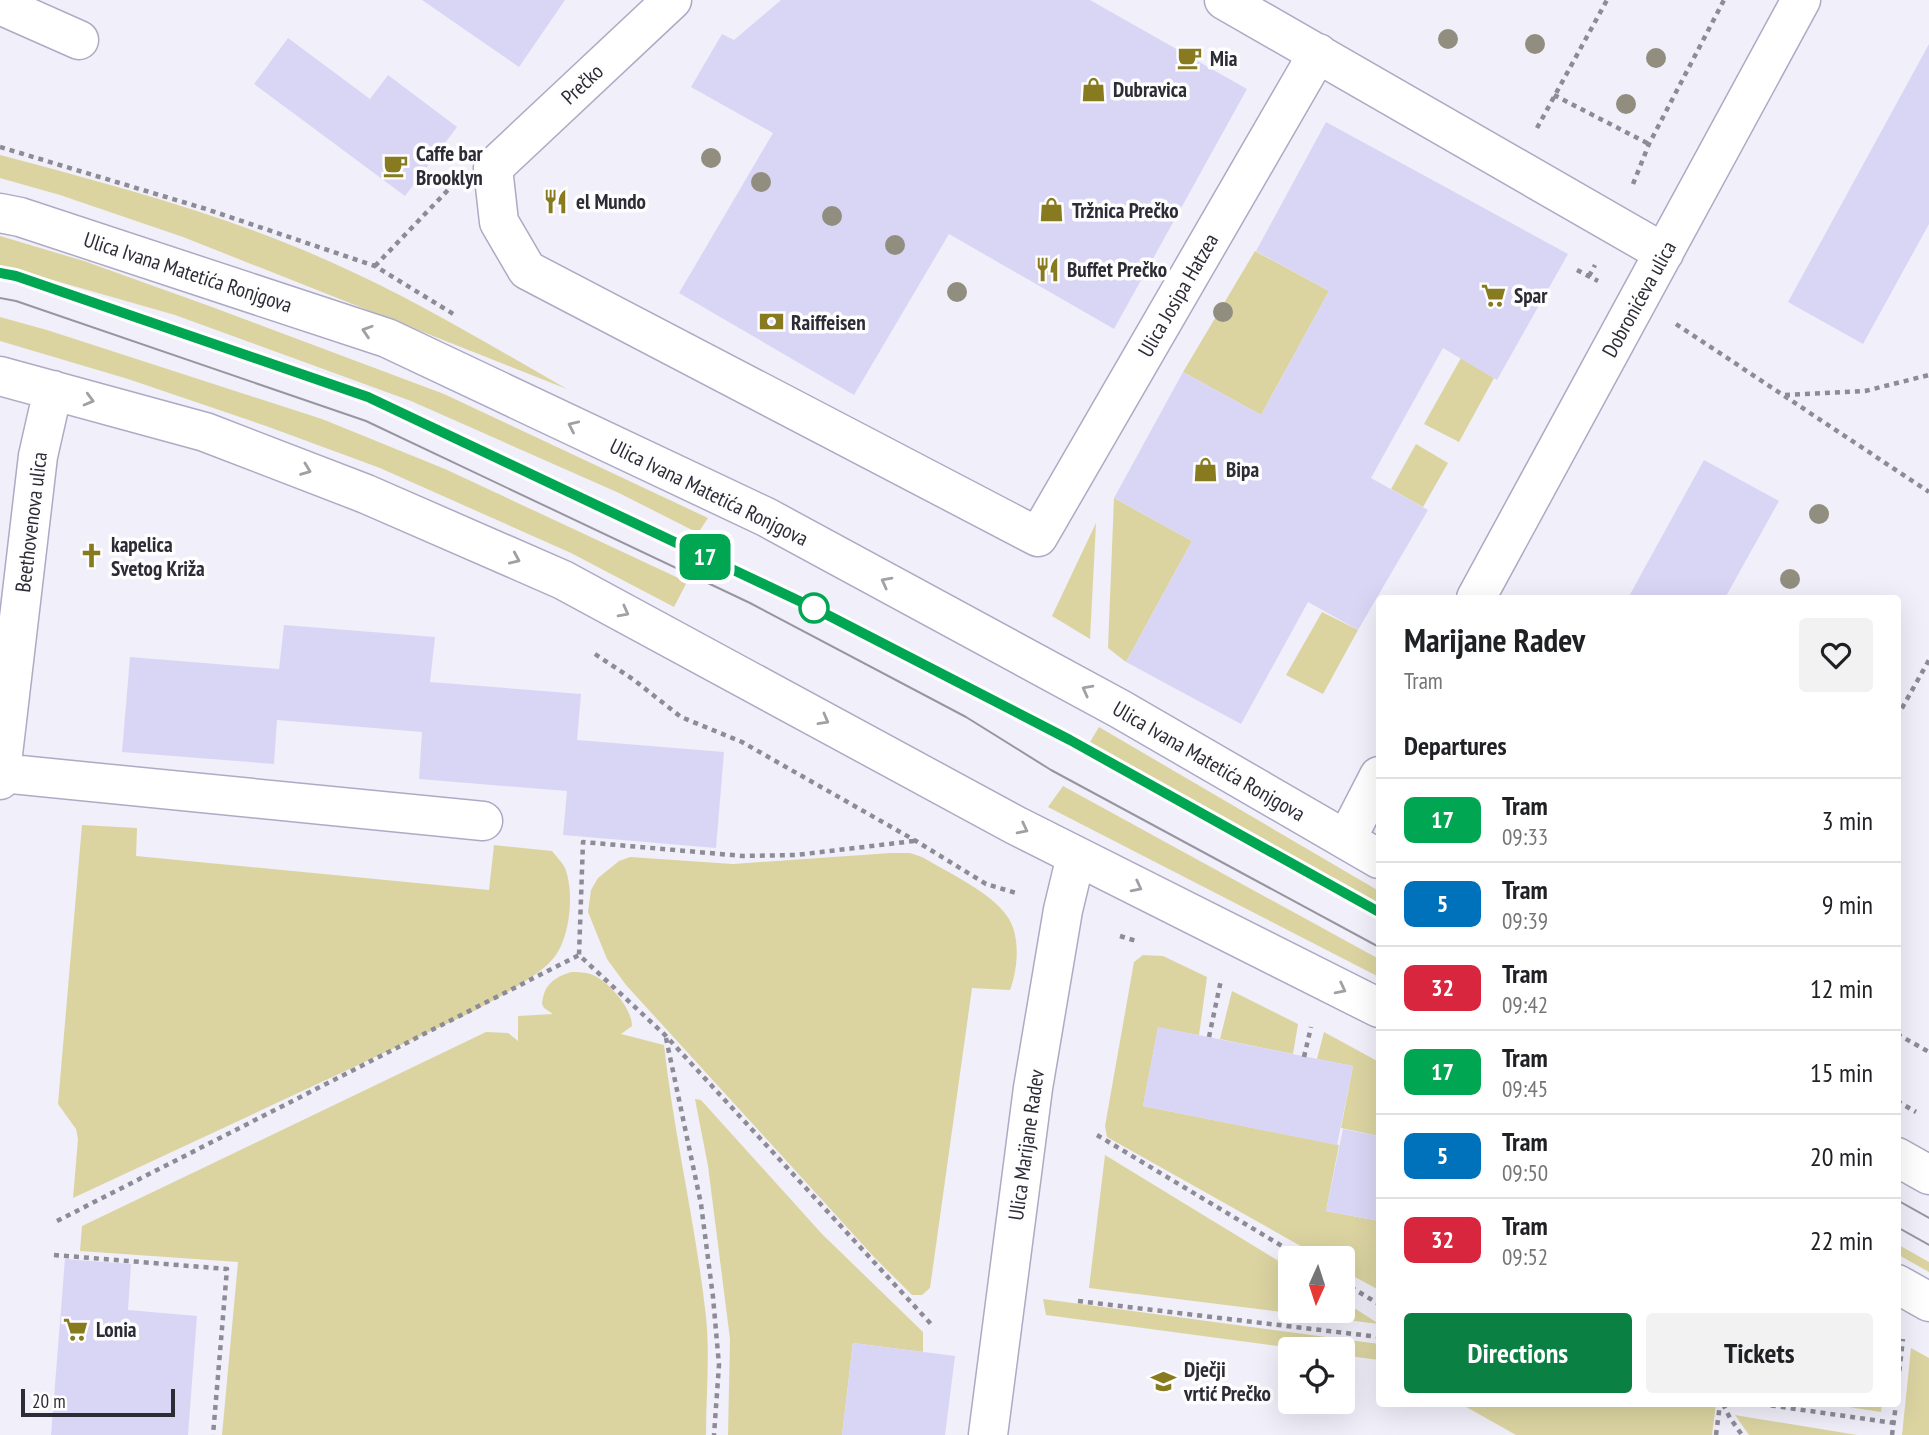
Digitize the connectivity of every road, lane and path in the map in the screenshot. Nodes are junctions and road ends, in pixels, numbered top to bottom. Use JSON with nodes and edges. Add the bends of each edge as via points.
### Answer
{"nodes":[{"id":1,"x":672,"y":0,"type":"edge"},
{"id":2,"x":1224,"y":0,"type":"edge"},
{"id":3,"x":1607,"y":0,"type":"edge"},
{"id":4,"x":1724,"y":0,"type":"edge"},
{"id":5,"x":1801,"y":0,"type":"edge"},
{"id":6,"x":0,"y":5,"type":"edge"},
{"id":7,"x":79,"y":40,"type":"dead end"},
{"id":8,"x":1318,"y":53,"type":"junction"},
{"id":9,"x":1554,"y":96,"type":"junction"},
{"id":10,"x":1649,"y":144,"type":"junction"},
{"id":11,"x":1516,"y":167,"type":"junction"},
{"id":12,"x":493,"y":168,"type":"junction"},
{"id":13,"x":0,"y":213,"type":"edge"},
{"id":14,"x":1616,"y":225,"type":"junction"},
{"id":15,"x":1664,"y":253,"type":"junction"},
{"id":16,"x":375,"y":266,"type":"dead end"},
{"id":17,"x":1589,"y":276,"type":"dead end"},
{"id":18,"x":1668,"y":318,"type":"dead end"},
{"id":19,"x":1929,"y":374,"type":"edge"},
{"id":20,"x":0,"y":376,"type":"edge"},
{"id":21,"x":53,"y":390,"type":"junction"},
{"id":22,"x":1784,"y":395,"type":"junction"},
{"id":23,"x":1929,"y":492,"type":"edge"},
{"id":24,"x":1478,"y":595,"type":"edge"},
{"id":25,"x":1929,"y":660,"type":"edge"},
{"id":26,"x":634,"y":680,"type":"dead end"},
{"id":27,"x":1901,"y":710,"type":"edge"},
{"id":28,"x":0,"y":773,"type":"edge"},
{"id":29,"x":0,"y":780,"type":"edge"},
{"id":30,"x":1376,"y":782,"type":"edge"},
{"id":31,"x":483,"y":821,"type":"dead end"},
{"id":32,"x":1346,"y":840,"type":"junction"},
{"id":33,"x":916,"y":841,"type":"junction"},
{"id":34,"x":1076,"y":856,"type":"junction"},
{"id":35,"x":1376,"y":857,"type":"edge"},
{"id":36,"x":1016,"y":892,"type":"dead end"},
{"id":37,"x":579,"y":955,"type":"junction"},
{"id":38,"x":1223,"y":971,"type":"dead end"},
{"id":39,"x":1376,"y":1006,"type":"edge"},
{"id":40,"x":1312,"y":1023,"type":"dead end"},
{"id":41,"x":665,"y":1035,"type":"junction"},
{"id":42,"x":1901,"y":1036,"type":"edge"},
{"id":43,"x":1209,"y":1037,"type":"dead end"},
{"id":44,"x":1929,"y":1052,"type":"edge"},
{"id":45,"x":1304,"y":1056,"type":"dead end"},
{"id":46,"x":1097,"y":1135,"type":"dead end"},
{"id":47,"x":1901,"y":1159,"type":"edge"},
{"id":48,"x":1929,"y":1175,"type":"edge"},
{"id":49,"x":57,"y":1221,"type":"dead end"},
{"id":50,"x":1282,"y":1246,"type":"edge"},
{"id":51,"x":54,"y":1255,"type":"dead end"},
{"id":52,"x":1901,"y":1286,"type":"edge"},
{"id":53,"x":1355,"y":1290,"type":"edge"},
{"id":54,"x":1078,"y":1301,"type":"dead end"},
{"id":55,"x":1376,"y":1302,"type":"edge"},
{"id":56,"x":1929,"y":1302,"type":"edge"},
{"id":57,"x":931,"y":1324,"type":"dead end"},
{"id":58,"x":1903,"y":1335,"type":"dead end"},
{"id":59,"x":1376,"y":1337,"type":"edge"},
{"id":60,"x":1901,"y":1354,"type":"edge"},
{"id":61,"x":1721,"y":1407,"type":"edge"},
{"id":62,"x":1724,"y":1407,"type":"edge"},
{"id":63,"x":1787,"y":1407,"type":"edge"},
{"id":64,"x":1896,"y":1407,"type":"edge"},
{"id":65,"x":1894,"y":1423,"type":"junction"},
{"id":66,"x":213,"y":1435,"type":"edge"},
{"id":67,"x":714,"y":1435,"type":"edge"},
{"id":68,"x":988,"y":1435,"type":"edge"},
{"id":69,"x":1716,"y":1435,"type":"edge"},
{"id":70,"x":1742,"y":1435,"type":"edge"},
{"id":71,"x":1892,"y":1435,"type":"edge"}],
"edges":[{"from":1,"to":12,"type":"street","name":"Prečko"},
{"from":2,"to":8,"type":"street"},
{"from":3,"to":9,"type":"path"},
{"from":4,"to":10,"type":"path"},
{"from":5,"to":15,"type":"street","name":"Dobronićeva ulica"},
{"from":6,"to":7,"type":"street"},
{"from":8,"to":11,"type":"street"},
{"from":8,"to":12,"type":"street","name":"Ulica Josipa Hatzea","via":[[1038,537],[527,270],[499,222]]},
{"from":9,"to":10,"type":"path"},
{"from":9,"to":11,"type":"path"},
{"from":10,"to":14,"type":"path"},
{"from":11,"to":14,"type":"street"},
{"from":12,"to":16,"type":"path","via":[[445,192]]},
{"from":32,"to":13,"type":"street","name":"Ulica Ivana Matetića Ronjgova","one_way":true,"via":[[1120,709],[766,517],[387,338]]},
{"from":14,"to":15,"type":"street"},
{"from":14,"to":17,"type":"path"},
{"from":15,"to":24,"type":"street","name":"Dobronićeva ulica"},
{"from":18,"to":22,"type":"path"},
{"from":19,"to":22,"type":"path","via":[[1865,391]]},
{"from":20,"to":21,"type":"street"},
{"from":21,"to":28,"type":"street","name":"Beethovenova ulica","via":[[38,456]]},
{"from":21,"to":34,"type":"street","one_way":true,"via":[[205,432],[366,494],[564,580]]},
{"from":22,"to":23,"type":"path"},
{"from":25,"to":27,"type":"path"},
{"from":26,"to":33,"type":"path","via":[[681,717],[742,742]]},
{"from":28,"to":29,"type":"street","name":"Beethovenova ulica"},
{"from":28,"to":31,"type":"street"},
{"from":30,"to":32,"type":"street"},
{"from":32,"to":35,"type":"street","name":"Ulica Ivana Matetića Ronjgova"},
{"from":33,"to":36,"type":"path","via":[[986,884]]},
{"from":33,"to":37,"type":"path","via":[[796,855],[743,856],[583,842]]},
{"from":34,"to":39,"type":"street","one_way":true},
{"from":34,"to":68,"type":"street","name":"Ulica Marijane Radev","via":[[1033,1088]]},
{"from":37,"to":41,"type":"path"},
{"from":37,"to":49,"type":"path"},
{"from":38,"to":43,"type":"path"},
{"from":40,"to":45,"type":"path"},
{"from":41,"to":57,"type":"path"},
{"from":41,"to":67,"type":"path","via":[[701,1204],[713,1297],[719,1365]]},
{"from":42,"to":44,"type":"path"},
{"from":46,"to":50,"type":"path"},
{"from":47,"to":48,"type":"street"},
{"from":51,"to":66,"type":"path","via":[[227,1269]]},
{"from":52,"to":56,"type":"street"},
{"from":53,"to":55,"type":"path"},
{"from":54,"to":59,"type":"path"},
{"from":58,"to":60,"type":"path"},
{"from":61,"to":69,"type":"path"},
{"from":62,"to":70,"type":"path"},
{"from":63,"to":65,"type":"path"},
{"from":64,"to":65,"type":"path"},
{"from":65,"to":71,"type":"path"}]}
